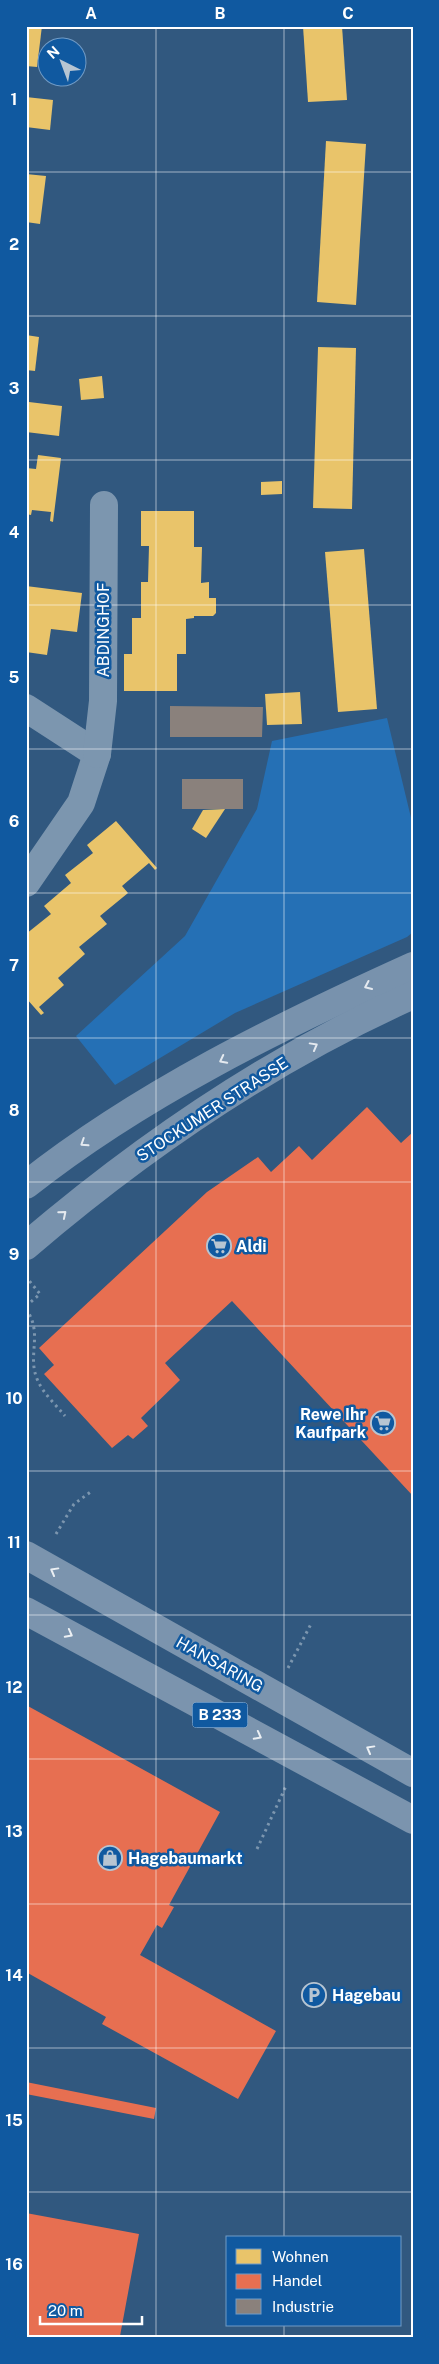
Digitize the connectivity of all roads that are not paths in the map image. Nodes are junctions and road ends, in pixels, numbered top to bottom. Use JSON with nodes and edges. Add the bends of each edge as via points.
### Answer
{"nodes":[{"id":1,"x":104,"y":505,"type":"dead end"},
{"id":2,"x":26,"y":708,"type":"edge"},
{"id":3,"x":96,"y":754,"type":"junction"},
{"id":4,"x":26,"y":884,"type":"edge"},
{"id":5,"x":413,"y":966,"type":"edge"},
{"id":6,"x":413,"y":995,"type":"edge"},
{"id":7,"x":26,"y":1185,"type":"edge"},
{"id":8,"x":26,"y":1246,"type":"edge"},
{"id":9,"x":26,"y":1555,"type":"edge"},
{"id":10,"x":26,"y":1611,"type":"edge"},
{"id":11,"x":413,"y":1773,"type":"edge"},
{"id":12,"x":413,"y":1820,"type":"edge"}],
"edges":[{"from":1,"to":3,"type":"street","name":"ABDINGHOF","via":[[103,701]]},
{"from":2,"to":3,"type":"street"},
{"from":3,"to":4,"type":"street","name":"ABDINGHOF","via":[[81,803]]},
{"from":5,"to":7,"type":"main road","name":"STOCKUMER STRASSE","one_way":true,"via":[[347,996],[196,1074],[54,1163]]},
{"from":8,"to":6,"type":"main road","name":"STOCKUMER STRASSE","one_way":true,"via":[[116,1172],[235,1090],[312,1046]]},
{"from":11,"to":9,"type":"main road","name":"HANSARING","number":"B 233","one_way":true},
{"from":10,"to":12,"type":"main road","number":"B 233","one_way":true}]}
